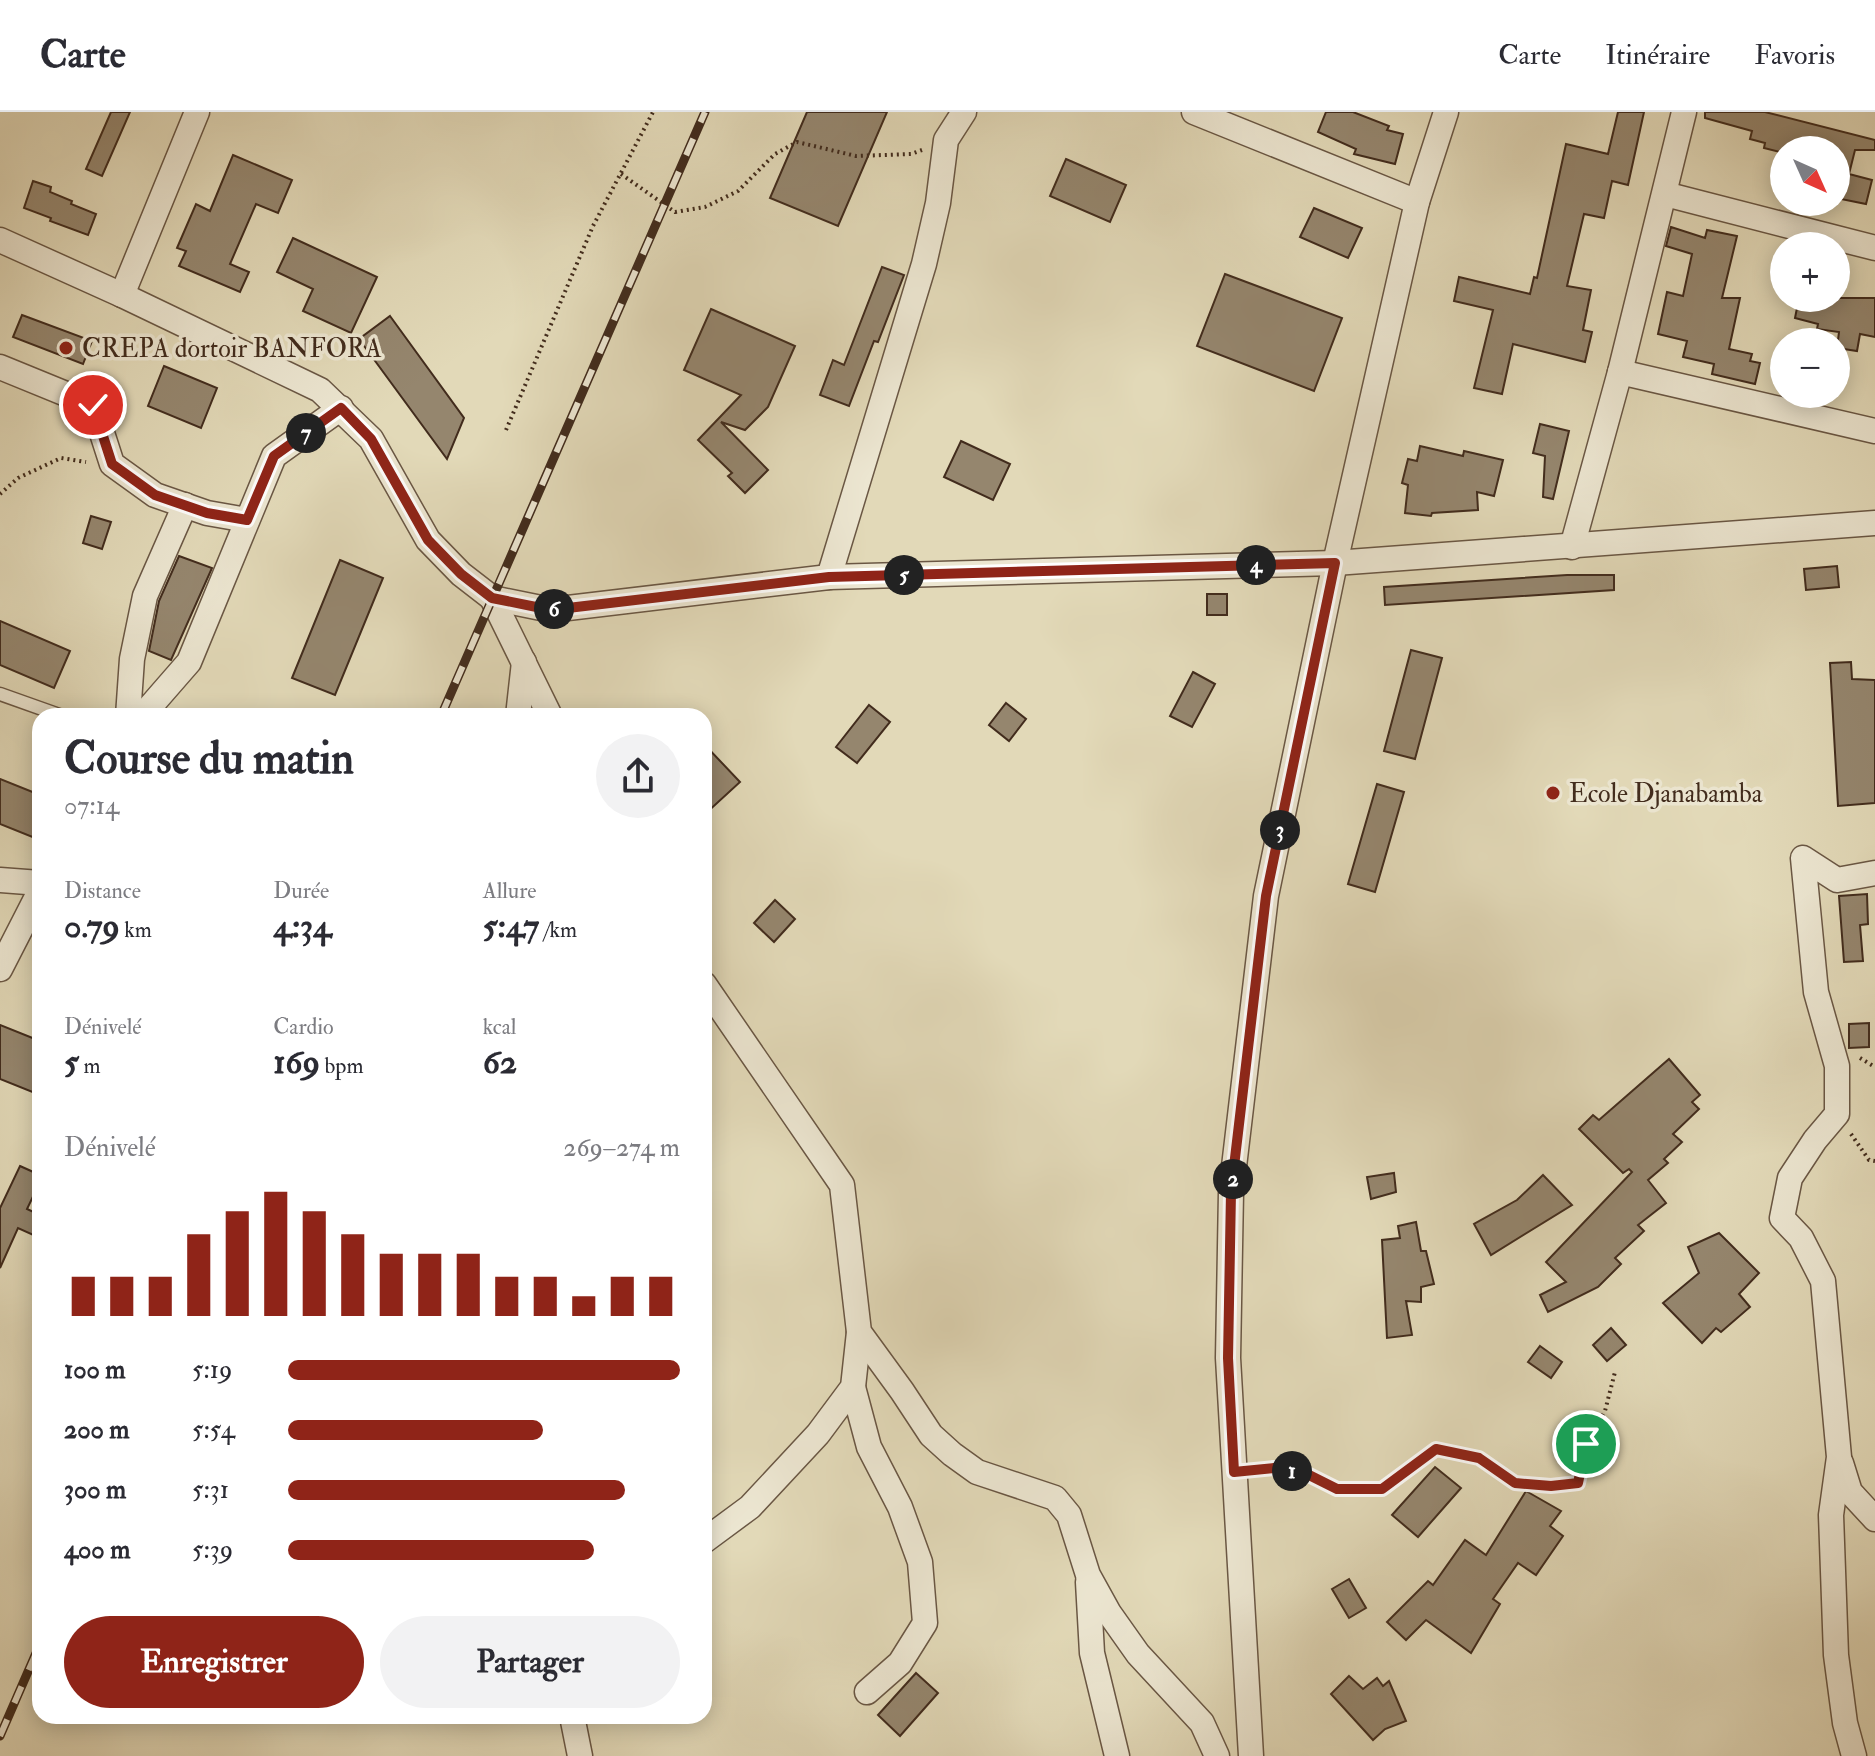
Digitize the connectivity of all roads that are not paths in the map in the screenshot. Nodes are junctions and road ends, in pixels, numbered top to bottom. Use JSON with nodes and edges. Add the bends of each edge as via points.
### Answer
{"nodes":[{"id":1,"x":197,"y":112,"type":"edge"},
{"id":2,"x":964,"y":112,"type":"edge"},
{"id":3,"x":1194,"y":112,"type":"edge"},
{"id":4,"x":1446,"y":112,"type":"edge"},
{"id":5,"x":1684,"y":112,"type":"edge"},
{"id":6,"x":1665,"y":194,"type":"junction"},
{"id":7,"x":1417,"y":202,"type":"junction"},
{"id":8,"x":0,"y":240,"type":"edge"},
{"id":9,"x":1875,"y":248,"type":"edge"},
{"id":10,"x":122,"y":295,"type":"junction"},
{"id":11,"x":0,"y":367,"type":"edge"},
{"id":12,"x":1620,"y":372,"type":"junction"},
{"id":13,"x":341,"y":408,"type":"junction"},
{"id":14,"x":1875,"y":431,"type":"edge"},
{"id":15,"x":185,"y":505,"type":"junction"},
{"id":16,"x":247,"y":520,"type":"junction"},
{"id":17,"x":1875,"y":523,"type":"edge"},
{"id":18,"x":1572,"y":547,"type":"junction"},
{"id":19,"x":1335,"y":563,"type":"junction"},
{"id":20,"x":829,"y":577,"type":"junction"},
{"id":21,"x":492,"y":598,"type":"junction"},
{"id":22,"x":524,"y":662,"type":"junction"},
{"id":23,"x":0,"y":694,"type":"edge"},
{"id":24,"x":39,"y":708,"type":"edge"},
{"id":25,"x":129,"y":708,"type":"edge"},
{"id":26,"x":149,"y":708,"type":"edge"},
{"id":27,"x":519,"y":708,"type":"edge"},
{"id":28,"x":546,"y":708,"type":"edge"},
{"id":29,"x":1875,"y":873,"type":"edge"},
{"id":30,"x":0,"y":880,"type":"edge"},
{"id":31,"x":32,"y":882,"type":"edge"},
{"id":32,"x":32,"y":907,"type":"edge"},
{"id":33,"x":0,"y":969,"type":"edge"},
{"id":34,"x":712,"y":996,"type":"edge"},
{"id":35,"x":859,"y":1332,"type":"junction"},
{"id":36,"x":853,"y":1387,"type":"junction"},
{"id":37,"x":1839,"y":1457,"type":"junction"},
{"id":38,"x":1875,"y":1519,"type":"edge"},
{"id":39,"x":712,"y":1535,"type":"edge"},
{"id":40,"x":1088,"y":1575,"type":"junction"},
{"id":41,"x":867,"y":1692,"type":"dead end"},
{"id":42,"x":574,"y":1724,"type":"edge"},
{"id":43,"x":580,"y":1756,"type":"edge"},
{"id":44,"x":1117,"y":1756,"type":"edge"},
{"id":45,"x":1217,"y":1756,"type":"edge"},
{"id":46,"x":1251,"y":1756,"type":"edge"},
{"id":47,"x":1854,"y":1756,"type":"edge"}],
"edges":[{"from":1,"to":10,"type":"street"},
{"from":2,"to":20,"type":"street","via":[[946,140],[924,264]]},
{"from":3,"to":7,"type":"street"},
{"from":4,"to":7,"type":"street"},
{"from":5,"to":6,"type":"street"},
{"from":6,"to":9,"type":"street"},
{"from":6,"to":12,"type":"street"},
{"from":7,"to":19,"type":"street"},
{"from":8,"to":10,"type":"street"},
{"from":10,"to":13,"type":"street","via":[[320,390]]},
{"from":11,"to":15,"type":"street","via":[[93,405],[112,464],[155,495]]},
{"from":12,"to":14,"type":"street"},
{"from":12,"to":18,"type":"street"},
{"from":13,"to":16,"type":"street","via":[[274,456]]},
{"from":13,"to":21,"type":"street","via":[[371,439],[428,540]]},
{"from":15,"to":16,"type":"street"},
{"from":15,"to":25,"type":"street","via":[[145,596]]},
{"from":16,"to":26,"type":"street","via":[[189,662]]},
{"from":17,"to":18,"type":"street"},
{"from":18,"to":19,"type":"street"},
{"from":19,"to":20,"type":"street"},
{"from":19,"to":46,"type":"street","via":[[1266,896],[1231,1192],[1228,1358]]},
{"from":20,"to":21,"type":"street","via":[[551,610]]},
{"from":21,"to":22,"type":"street"},
{"from":22,"to":27,"type":"street"},
{"from":22,"to":28,"type":"street"},
{"from":23,"to":24,"type":"lane"},
{"from":29,"to":37,"type":"street","via":[[1837,880],[1803,858],[1816,992],[1837,1066],[1837,1114],[1790,1178],[1782,1218],[1801,1238],[1823,1281]]},
{"from":30,"to":31,"type":"street"},
{"from":32,"to":33,"type":"street"},
{"from":34,"to":35,"type":"street","via":[[842,1185]]},
{"from":35,"to":36,"type":"street"},
{"from":35,"to":40,"type":"street","via":[[931,1435],[952,1454],[977,1472],[1055,1498],[1069,1515]]},
{"from":36,"to":39,"type":"street","via":[[818,1434],[750,1507]]},
{"from":36,"to":41,"type":"street","via":[[869,1447],[900,1507],[920,1562],[925,1623],[900,1663]]},
{"from":37,"to":38,"type":"street","via":[[1850,1492]]},
{"from":37,"to":47,"type":"street","via":[[1831,1515],[1836,1640]]},
{"from":40,"to":44,"type":"street","via":[[1092,1653]]},
{"from":40,"to":45,"type":"street","via":[[1138,1654],[1202,1723]]},
{"from":42,"to":43,"type":"street"}]}
